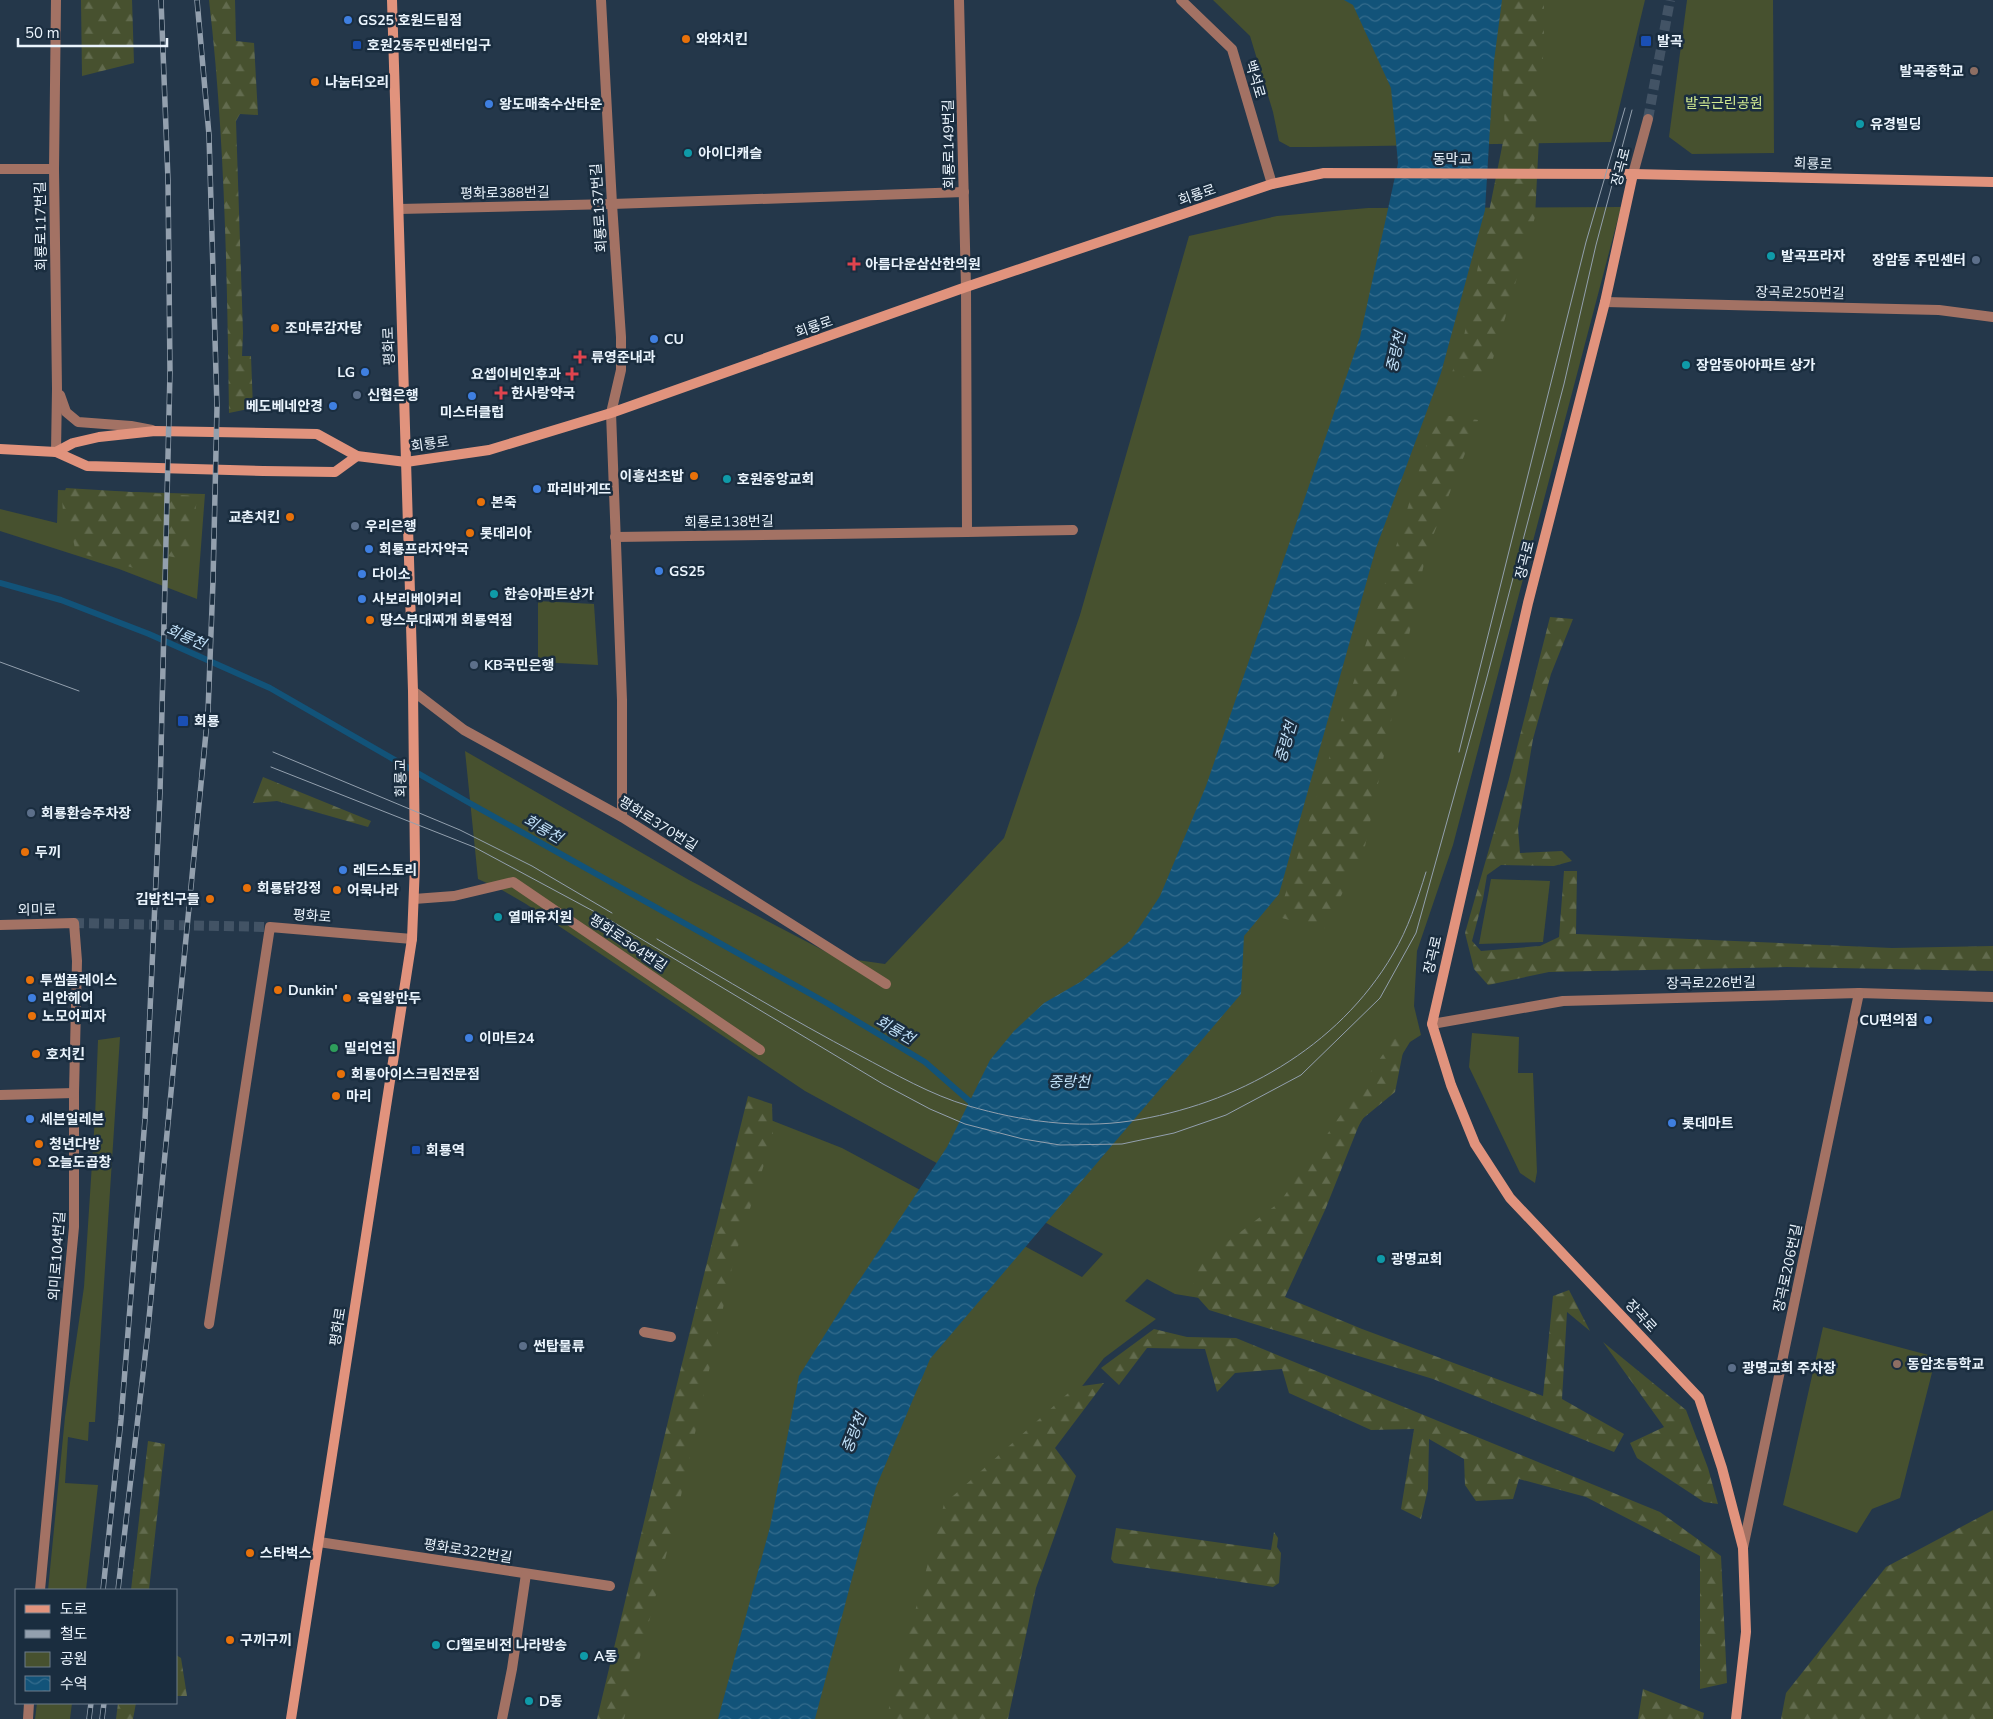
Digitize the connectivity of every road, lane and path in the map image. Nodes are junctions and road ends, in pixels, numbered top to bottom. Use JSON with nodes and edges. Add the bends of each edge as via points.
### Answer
{"nodes":[{"id":1,"x":56,"y":0,"type":"edge"},
{"id":2,"x":392,"y":0,"type":"edge"},
{"id":3,"x":601,"y":0,"type":"edge"},
{"id":4,"x":959,"y":0,"type":"edge"},
{"id":5,"x":1181,"y":0,"type":"edge"},
{"id":6,"x":1648,"y":119,"type":"tunnel mouth"},
{"id":7,"x":0,"y":169,"type":"edge"},
{"id":8,"x":54,"y":169,"type":"junction"},
{"id":9,"x":1633,"y":174,"type":"junction"},
{"id":10,"x":1993,"y":182,"type":"edge"},
{"id":11,"x":1272,"y":184,"type":"junction"},
{"id":12,"x":964,"y":192,"type":"junction"},
{"id":13,"x":612,"y":204,"type":"junction"},
{"id":14,"x":399,"y":209,"type":"junction"},
{"id":15,"x":966,"y":288,"type":"junction"},
{"id":16,"x":1605,"y":302,"type":"junction"},
{"id":17,"x":1993,"y":317,"type":"edge"},
{"id":18,"x":57,"y":389,"type":"junction"},
{"id":19,"x":611,"y":413,"type":"junction"},
{"id":20,"x":155,"y":431,"type":"junction"},
{"id":21,"x":0,"y":449,"type":"edge"},
{"id":22,"x":56,"y":452,"type":"junction"},
{"id":23,"x":357,"y":456,"type":"junction"},
{"id":24,"x":406,"y":462,"type":"junction"},
{"id":25,"x":1073,"y":530,"type":"dead end"},
{"id":26,"x":967,"y":532,"type":"junction"},
{"id":27,"x":615,"y":538,"type":"junction"},
{"id":28,"x":413,"y":691,"type":"junction"},
{"id":29,"x":622,"y":817,"type":"junction"},
{"id":30,"x":415,"y":864,"type":"joint"},
{"id":31,"x":414,"y":899,"type":"junction"},
{"id":32,"x":74,"y":924,"type":"joint"},
{"id":33,"x":0,"y":925,"type":"edge"},
{"id":34,"x":412,"y":939,"type":"junction"},
{"id":35,"x":886,"y":984,"type":"dead end"},
{"id":36,"x":1859,"y":993,"type":"junction"},
{"id":37,"x":1993,"y":997,"type":"edge"},
{"id":38,"x":1432,"y":1024,"type":"junction"},
{"id":39,"x":760,"y":1050,"type":"dead end"},
{"id":40,"x":74,"y":1093,"type":"junction"},
{"id":41,"x":0,"y":1095,"type":"edge"},
{"id":42,"x":209,"y":1324,"type":"dead end"},
{"id":43,"x":644,"y":1332,"type":"dead end"},
{"id":44,"x":671,"y":1337,"type":"dead end"},
{"id":45,"x":319,"y":1542,"type":"junction"},
{"id":46,"x":1743,"y":1548,"type":"junction"},
{"id":47,"x":526,"y":1574,"type":"junction"},
{"id":48,"x":610,"y":1586,"type":"dead end"},
{"id":49,"x":40,"y":1589,"type":"edge"},
{"id":50,"x":29,"y":1704,"type":"edge"},
{"id":51,"x":28,"y":1719,"type":"edge"},
{"id":52,"x":291,"y":1719,"type":"edge"},
{"id":53,"x":502,"y":1719,"type":"edge"},
{"id":54,"x":1736,"y":1719,"type":"edge"}],
"edges":[{"from":1,"to":8,"type":"street","name":"회룡로117번길"},
{"from":2,"to":14,"type":"street","name":"평화로"},
{"from":3,"to":13,"type":"street","name":"회룡로137번길"},
{"from":4,"to":12,"type":"street","name":"회룡로149번길"},
{"from":5,"to":11,"type":"street","name":"백석로","via":[[1232,49]]},
{"from":6,"to":9,"type":"street","name":"장곡로"},
{"from":7,"to":8,"type":"street"},
{"from":8,"to":18,"type":"street","name":"회룡로117번길"},
{"from":9,"to":10,"type":"street","name":"회룡로"},
{"from":9,"to":11,"type":"street","name":"동막교","via":[[1324,173]]},
{"from":9,"to":16,"type":"street","name":"장곡로"},
{"from":11,"to":15,"type":"street","name":"회룡로"},
{"from":12,"to":13,"type":"street","name":"평화로388번길"},
{"from":12,"to":15,"type":"street","name":"회룡로149번길"},
{"from":13,"to":14,"type":"street","name":"평화로388번길"},
{"from":13,"to":19,"type":"street","name":"회룡로137번길","via":[[621,337],[620,370]]},
{"from":14,"to":24,"type":"street","name":"평화로"},
{"from":15,"to":19,"type":"street","name":"회룡로"},
{"from":15,"to":26,"type":"street"},
{"from":16,"to":17,"type":"street","name":"장곡로250번길","via":[[1939,310]]},
{"from":16,"to":38,"type":"street","name":"장곡로","via":[[1528,603]]},
{"from":18,"to":20,"type":"street","via":[[66,412],[78,422]]},
{"from":18,"to":22,"type":"street","name":"회룡로117번길"},
{"from":19,"to":24,"type":"street","name":"회룡로","via":[[489,450]]},
{"from":19,"to":27,"type":"street"},
{"from":20,"to":22,"type":"street","name":"회룡로","via":[[99,437],[73,443]]},
{"from":20,"to":23,"type":"street","name":"회룡로","via":[[317,434]]},
{"from":21,"to":22,"type":"street","name":"회룡로"},
{"from":22,"to":23,"type":"street","name":"회룡로","via":[[87,466],[335,472]]},
{"from":23,"to":24,"type":"street","name":"회룡로"},
{"from":24,"to":28,"type":"street","name":"평화로"},
{"from":25,"to":26,"type":"street","name":"회룡로138번길"},
{"from":26,"to":27,"type":"street","name":"회룡로138번길"},
{"from":27,"to":29,"type":"street","via":[[622,700]]},
{"from":28,"to":29,"type":"street","name":"평화로370번길","via":[[464,730]]},
{"from":28,"to":30,"type":"street","name":"회룡교"},
{"from":29,"to":35,"type":"street","name":"평화로370번길"},
{"from":30,"to":31,"type":"street","name":"평화로"},
{"from":31,"to":34,"type":"street","name":"평화로"},
{"from":31,"to":39,"type":"street","name":"평화로364번길","via":[[454,896],[513,882]]},
{"from":32,"to":33,"type":"street","name":"외미로"},
{"from":32,"to":40,"type":"street","name":"외미로104번길","via":[[77,962]]},
{"from":34,"to":42,"type":"street","name":"평화로","via":[[270,927]]},
{"from":34,"to":45,"type":"street","name":"평화로"},
{"from":36,"to":37,"type":"street","name":"장곡로226번길"},
{"from":36,"to":38,"type":"street","name":"장곡로226번길","via":[[1563,1001]]},
{"from":36,"to":46,"type":"street","name":"장곡로206번길"},
{"from":38,"to":46,"type":"street","name":"장곡로","via":[[1451,1085],[1475,1144],[1510,1198],[1699,1398]]},
{"from":40,"to":41,"type":"street"},
{"from":40,"to":49,"type":"street","name":"외미로104번길","via":[[74,1227]]},
{"from":43,"to":44,"type":"street"},
{"from":45,"to":47,"type":"street","name":"평화로322번길"},
{"from":45,"to":52,"type":"street","name":"평화로"},
{"from":46,"to":54,"type":"street","name":"장곡로","via":[[1746,1632]]},
{"from":47,"to":48,"type":"street"},
{"from":47,"to":53,"type":"street","name":"평화로322번길"},
{"from":50,"to":51,"type":"street"}]}
